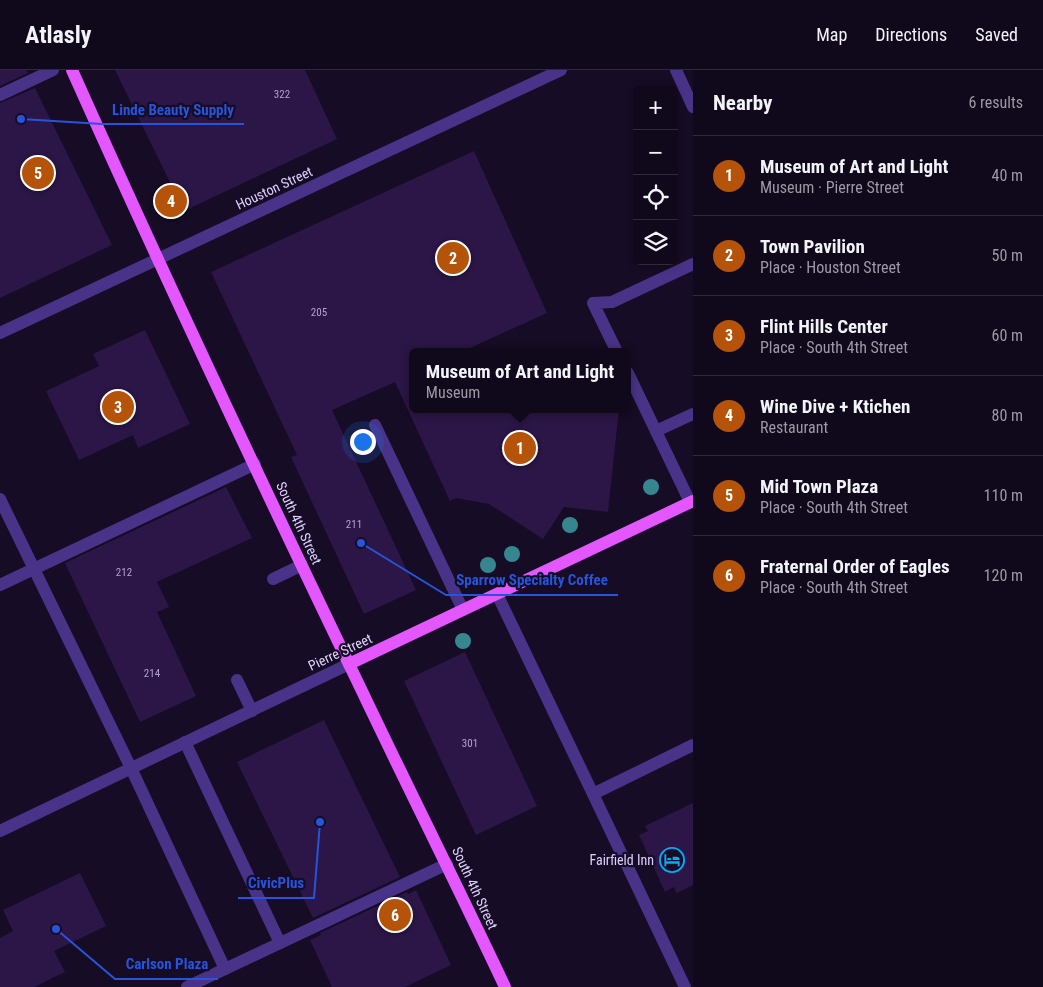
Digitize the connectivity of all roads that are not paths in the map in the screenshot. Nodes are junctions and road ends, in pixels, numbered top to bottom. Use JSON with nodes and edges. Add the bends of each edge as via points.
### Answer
{"nodes":[{"id":1,"x":53,"y":70,"type":"edge"},
{"id":2,"x":72,"y":70,"type":"edge"},
{"id":3,"x":561,"y":70,"type":"edge"},
{"id":4,"x":676,"y":70,"type":"edge"},
{"id":5,"x":0,"y":95,"type":"edge"},
{"id":6,"x":693,"y":107,"type":"edge"},
{"id":7,"x":157,"y":259,"type":"junction"},
{"id":8,"x":693,"y":264,"type":"edge"},
{"id":9,"x":0,"y":333,"type":"edge"},
{"id":10,"x":615,"y":348,"type":"edge"},
{"id":11,"x":631,"y":379,"type":"edge"},
{"id":12,"x":693,"y":414,"type":"edge"},
{"id":13,"x":375,"y":425,"type":"dead end"},
{"id":14,"x":656,"y":431,"type":"junction"},
{"id":15,"x":255,"y":464,"type":"junction"},
{"id":16,"x":0,"y":499,"type":"edge"},
{"id":17,"x":692,"y":502,"type":"edge"},
{"id":18,"x":302,"y":565,"type":"junction"},
{"id":19,"x":33,"y":569,"type":"junction"},
{"id":20,"x":273,"y":579,"type":"dead end"},
{"id":21,"x":0,"y":585,"type":"edge"},
{"id":22,"x":497,"y":594,"type":"junction"},
{"id":23,"x":463,"y":610,"type":"junction"},
{"id":24,"x":349,"y":664,"type":"junction"},
{"id":25,"x":237,"y":680,"type":"dead end"},
{"id":26,"x":252,"y":711,"type":"junction"},
{"id":27,"x":185,"y":742,"type":"junction"},
{"id":28,"x":693,"y":745,"type":"edge"},
{"id":29,"x":131,"y":768,"type":"junction"},
{"id":30,"x":593,"y":794,"type":"junction"},
{"id":31,"x":0,"y":831,"type":"edge"},
{"id":32,"x":447,"y":864,"type":"junction"},
{"id":33,"x":280,"y":943,"type":"junction"},
{"id":34,"x":225,"y":969,"type":"junction"},
{"id":35,"x":187,"y":987,"type":"edge"},
{"id":36,"x":505,"y":987,"type":"edge"},
{"id":37,"x":685,"y":987,"type":"edge"}],
"edges":[{"from":1,"to":5,"type":"street"},
{"from":2,"to":7,"type":"main road","name":"South 4th Street"},
{"from":3,"to":7,"type":"street","name":"Houston Street"},
{"from":4,"to":6,"type":"street"},
{"from":7,"to":9,"type":"street","name":"Houston Street"},
{"from":7,"to":15,"type":"main road","name":"South 4th Street"},
{"from":8,"to":10,"type":"street","via":[[612,302],[593,303]]},
{"from":11,"to":14,"type":"street"},
{"from":12,"to":14,"type":"street"},
{"from":13,"to":23,"type":"street"},
{"from":14,"to":17,"type":"street"},
{"from":15,"to":18,"type":"main road","name":"South 4th Street"},
{"from":15,"to":19,"type":"street"},
{"from":16,"to":19,"type":"street"},
{"from":17,"to":22,"type":"main road","name":"Pierre Street"},
{"from":18,"to":20,"type":"street"},
{"from":18,"to":24,"type":"main road","name":"South 4th Street"},
{"from":19,"to":21,"type":"street"},
{"from":19,"to":29,"type":"street"},
{"from":22,"to":23,"type":"main road","name":"Pierre Street"},
{"from":22,"to":30,"type":"street"},
{"from":23,"to":24,"type":"main road","name":"Pierre Street"},
{"from":24,"to":26,"type":"street","name":"Pierre Street"},
{"from":24,"to":32,"type":"main road","name":"South 4th Street"},
{"from":25,"to":26,"type":"street"},
{"from":26,"to":27,"type":"street","name":"Pierre Street"},
{"from":27,"to":29,"type":"street","name":"Pierre Street"},
{"from":27,"to":33,"type":"street"},
{"from":28,"to":30,"type":"street"},
{"from":29,"to":31,"type":"street","name":"Pierre Street"},
{"from":29,"to":34,"type":"street"},
{"from":30,"to":37,"type":"street"},
{"from":32,"to":33,"type":"street"},
{"from":32,"to":36,"type":"main road","name":"South 4th Street"},
{"from":33,"to":34,"type":"street"},
{"from":34,"to":35,"type":"street"}]}
